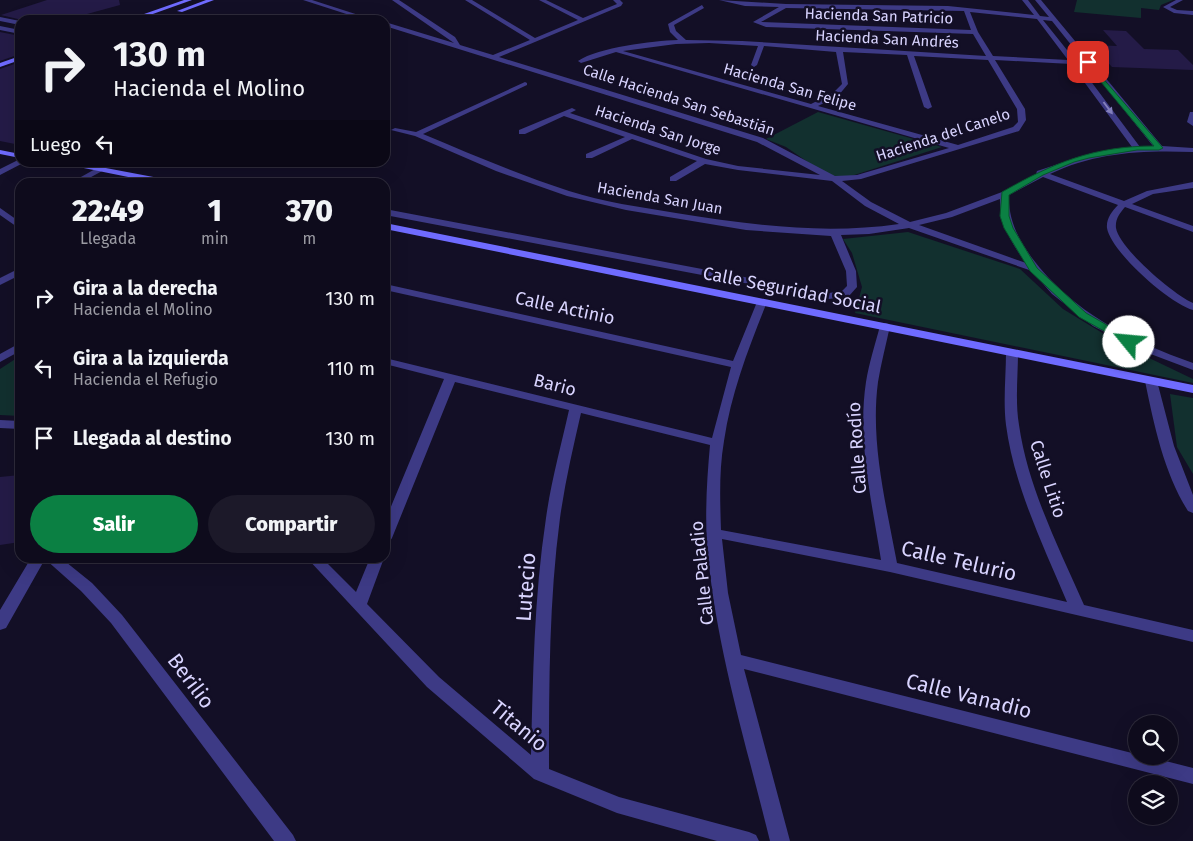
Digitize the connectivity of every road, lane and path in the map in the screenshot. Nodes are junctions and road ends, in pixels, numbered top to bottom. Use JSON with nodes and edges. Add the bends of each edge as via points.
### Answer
{"nodes":[{"id":1,"x":189,"y":0,"type":"edge"},
{"id":2,"x":212,"y":0,"type":"edge"},
{"id":3,"x":306,"y":0,"type":"edge"},
{"id":4,"x":395,"y":0,"type":"edge"},
{"id":5,"x":468,"y":0,"type":"edge"},
{"id":6,"x":542,"y":0,"type":"edge"},
{"id":7,"x":722,"y":0,"type":"edge"},
{"id":8,"x":852,"y":0,"type":"edge"},
{"id":9,"x":1025,"y":0,"type":"edge"},
{"id":10,"x":1038,"y":0,"type":"edge"},
{"id":11,"x":1180,"y":0,"type":"edge"},
{"id":12,"x":321,"y":2,"type":"edge"},
{"id":13,"x":618,"y":2,"type":"edge"},
{"id":14,"x":786,"y":6,"type":"junction"},
{"id":15,"x":861,"y":6,"type":"junction"},
{"id":16,"x":702,"y":7,"type":"dead end"},
{"id":17,"x":966,"y":10,"type":"junction"},
{"id":18,"x":176,"y":12,"type":"dead end"},
{"id":19,"x":1193,"y":13,"type":"edge"},
{"id":20,"x":145,"y":15,"type":"edge"},
{"id":21,"x":357,"y":15,"type":"edge"},
{"id":22,"x":1040,"y":18,"type":"junction"},
{"id":23,"x":0,"y":19,"type":"edge"},
{"id":24,"x":1054,"y":19,"type":"junction"},
{"id":25,"x":582,"y":20,"type":"junction"},
{"id":26,"x":15,"y":22,"type":"edge"},
{"id":27,"x":390,"y":26,"type":"edge"},
{"id":28,"x":0,"y":28,"type":"edge"},
{"id":29,"x":15,"y":31,"type":"edge"},
{"id":30,"x":975,"y":32,"type":"junction"},
{"id":31,"x":534,"y":40,"type":"junction"},
{"id":32,"x":684,"y":42,"type":"junction"},
{"id":33,"x":761,"y":45,"type":"junction"},
{"id":34,"x":459,"y":47,"type":"junction"},
{"id":35,"x":614,"y":50,"type":"junction"},
{"id":36,"x":839,"y":50,"type":"junction"},
{"id":37,"x":910,"y":54,"type":"junction"},
{"id":38,"x":494,"y":57,"type":"junction"},
{"id":39,"x":992,"y":58,"type":"junction"},
{"id":40,"x":15,"y":60,"type":"edge"},
{"id":41,"x":581,"y":61,"type":"dead end"},
{"id":42,"x":1074,"y":62,"type":"junction"},
{"id":43,"x":1088,"y":62,"type":"junction"},
{"id":44,"x":0,"y":65,"type":"edge"},
{"id":45,"x":754,"y":65,"type":"dead end"},
{"id":46,"x":15,"y":68,"type":"edge"},
{"id":47,"x":0,"y":73,"type":"edge"},
{"id":48,"x":525,"y":84,"type":"dead end"},
{"id":49,"x":810,"y":107,"type":"junction"},
{"id":50,"x":928,"y":107,"type":"dead end"},
{"id":51,"x":1193,"y":114,"type":"edge"},
{"id":52,"x":1193,"y":124,"type":"edge"},
{"id":53,"x":395,"y":130,"type":"dead end"},
{"id":54,"x":522,"y":132,"type":"dead end"},
{"id":55,"x":417,"y":134,"type":"junction"},
{"id":56,"x":631,"y":137,"type":"junction"},
{"id":57,"x":958,"y":148,"type":"junction"},
{"id":58,"x":1137,"y":148,"type":"junction"},
{"id":59,"x":1159,"y":148,"type":"junction"},
{"id":60,"x":1193,"y":150,"type":"edge"},
{"id":61,"x":0,"y":152,"type":"edge"},
{"id":62,"x":15,"y":155,"type":"edge"},
{"id":63,"x":589,"y":156,"type":"dead end"},
{"id":64,"x":704,"y":161,"type":"junction"},
{"id":65,"x":15,"y":165,"type":"edge"},
{"id":66,"x":84,"y":167,"type":"edge"},
{"id":67,"x":100,"y":170,"type":"junction"},
{"id":68,"x":0,"y":172,"type":"edge"},
{"id":69,"x":1040,"y":174,"type":"junction"},
{"id":70,"x":84,"y":178,"type":"edge"},
{"id":71,"x":143,"y":178,"type":"edge"},
{"id":72,"x":673,"y":179,"type":"dead end"},
{"id":73,"x":834,"y":179,"type":"junction"},
{"id":74,"x":1193,"y":185,"type":"edge"},
{"id":75,"x":1005,"y":194,"type":"junction"},
{"id":76,"x":1124,"y":204,"type":"junction"},
{"id":77,"x":0,"y":211,"type":"edge"},
{"id":78,"x":390,"y":213,"type":"edge"},
{"id":79,"x":15,"y":216,"type":"edge"},
{"id":80,"x":11,"y":218,"type":"junction"},
{"id":81,"x":15,"y":222,"type":"edge"},
{"id":82,"x":0,"y":223,"type":"edge"},
{"id":83,"x":908,"y":225,"type":"junction"},
{"id":84,"x":390,"y":227,"type":"edge"},
{"id":85,"x":1193,"y":229,"type":"edge"},
{"id":86,"x":835,"y":232,"type":"junction"},
{"id":87,"x":1034,"y":269,"type":"junction"},
{"id":88,"x":15,"y":274,"type":"edge"},
{"id":89,"x":0,"y":282,"type":"edge"},
{"id":90,"x":390,"y":289,"type":"edge"},
{"id":91,"x":762,"y":302,"type":"junction"},
{"id":92,"x":1193,"y":307,"type":"edge"},
{"id":93,"x":885,"y":326,"type":"junction"},
{"id":94,"x":15,"y":349,"type":"edge"},
{"id":95,"x":1012,"y":352,"type":"junction"},
{"id":96,"x":0,"y":359,"type":"edge"},
{"id":97,"x":390,"y":361,"type":"edge"},
{"id":98,"x":737,"y":365,"type":"junction"},
{"id":99,"x":1193,"y":367,"type":"edge"},
{"id":100,"x":451,"y":377,"type":"junction"},
{"id":101,"x":1151,"y":381,"type":"junction"},
{"id":102,"x":1193,"y":389,"type":"edge"},
{"id":103,"x":576,"y":408,"type":"junction"},
{"id":104,"x":0,"y":424,"type":"edge"},
{"id":105,"x":15,"y":425,"type":"edge"},
{"id":106,"x":718,"y":443,"type":"junction"},
{"id":107,"x":1193,"y":508,"type":"edge"},
{"id":108,"x":390,"y":526,"type":"edge"},
{"id":109,"x":714,"y":533,"type":"junction"},
{"id":110,"x":35,"y":563,"type":"edge"},
{"id":111,"x":60,"y":563,"type":"edge"},
{"id":112,"x":319,"y":563,"type":"edge"},
{"id":113,"x":375,"y":563,"type":"edge"},
{"id":114,"x":890,"y":567,"type":"junction"},
{"id":115,"x":359,"y":605,"type":"junction"},
{"id":116,"x":1079,"y":611,"type":"junction"},
{"id":117,"x":0,"y":624,"type":"edge"},
{"id":118,"x":1193,"y":636,"type":"edge"},
{"id":119,"x":734,"y":660,"type":"junction"},
{"id":120,"x":540,"y":772,"type":"junction"},
{"id":121,"x":1193,"y":776,"type":"edge"},
{"id":122,"x":286,"y":841,"type":"edge"},
{"id":123,"x":749,"y":841,"type":"edge"},
{"id":124,"x":780,"y":841,"type":"edge"}],
"edges":[{"from":1,"to":20,"type":"street"},
{"from":2,"to":18,"type":"street"},
{"from":3,"to":12,"type":"street"},
{"from":4,"to":34,"type":"street","via":[[452,38]]},
{"from":5,"to":31,"type":"street"},
{"from":6,"to":25,"type":"street"},
{"from":7,"to":14,"type":"street"},
{"from":8,"to":15,"type":"street"},
{"from":9,"to":22,"type":"street"},
{"from":10,"to":24,"type":"street"},
{"from":11,"to":19,"type":"street","via":[[1166,6],[1167,9]]},
{"from":12,"to":21,"type":"street"},
{"from":13,"to":25,"type":"street"},
{"from":14,"to":15,"type":"street"},
{"from":14,"to":30,"type":"street","name":"Hacienda San Patricio","via":[[756,22],[766,25]]},
{"from":15,"to":17,"type":"street"},
{"from":16,"to":32,"type":"street","via":[[671,24],[673,32]]},
{"from":17,"to":22,"type":"street"},
{"from":17,"to":30,"type":"street","name":"Hacienda del Canelo"},
{"from":22,"to":24,"type":"street"},
{"from":22,"to":42,"type":"street"},
{"from":23,"to":26,"type":"street"},
{"from":24,"to":43,"type":"street"},
{"from":25,"to":31,"type":"street"},
{"from":27,"to":34,"type":"street","name":"Calle Hacienda San Sebastián"},
{"from":28,"to":29,"type":"street"},
{"from":30,"to":39,"type":"street","name":"Hacienda del Canelo"},
{"from":31,"to":38,"type":"street"},
{"from":32,"to":33,"type":"street","name":"Hacienda San Andrés"},
{"from":32,"to":35,"type":"street","name":"Hacienda San Andrés"},
{"from":33,"to":36,"type":"street","name":"Hacienda San Andrés"},
{"from":33,"to":45,"type":"street"},
{"from":34,"to":38,"type":"street","name":"Calle Hacienda San Sebastián"},
{"from":35,"to":41,"type":"street","name":"Hacienda San Andrés"},
{"from":35,"to":49,"type":"street","name":"Hacienda San Felipe"},
{"from":36,"to":37,"type":"street","name":"Hacienda San Andrés"},
{"from":36,"to":49,"type":"street","via":[[844,87]]},
{"from":37,"to":39,"type":"street","name":"Hacienda San Andrés"},
{"from":37,"to":50,"type":"street"},
{"from":38,"to":73,"type":"street","name":"Calle Hacienda San Sebastián","via":[[760,140]]},
{"from":39,"to":42,"type":"street","name":"Hacienda San Andrés"},
{"from":39,"to":57,"type":"street","name":"Hacienda del Canelo","via":[[1021,109],[1022,124]]},
{"from":40,"to":44,"type":"street"},
{"from":42,"to":43,"type":"street","name":"Hacienda San Andrés"},
{"from":42,"to":58,"type":"street","one_way":true},
{"from":43,"to":59,"type":"street"},
{"from":46,"to":47,"type":"street"},
{"from":48,"to":55,"type":"street"},
{"from":49,"to":57,"type":"street","name":"Hacienda San Felipe"},
{"from":51,"to":52,"type":"street","via":[[1190,122]]},
{"from":53,"to":55,"type":"street","name":"Hacienda San Juan"},
{"from":54,"to":56,"type":"street","name":"Hacienda San Jorge","via":[[568,112]]},
{"from":55,"to":86,"type":"street","name":"Hacienda San Juan","via":[[499,169],[590,199],[746,227]]},
{"from":56,"to":63,"type":"street"},
{"from":56,"to":64,"type":"street","name":"Hacienda San Jorge"},
{"from":57,"to":73,"type":"street","name":"Hacienda del Canelo","via":[[858,177]]},
{"from":58,"to":59,"type":"street","name":"Hacienda San Juan"},
{"from":58,"to":69,"type":"street","name":"Hacienda San Juan","via":[[1071,160]]},
{"from":59,"to":60,"type":"street","name":"Hacienda San Juan"},
{"from":61,"to":62,"type":"street"},
{"from":64,"to":72,"type":"street"},
{"from":64,"to":73,"type":"street","name":"Hacienda San Jorge"},
{"from":65,"to":68,"type":"street"},
{"from":66,"to":67,"type":"street"},
{"from":67,"to":70,"type":"street"},
{"from":67,"to":71,"type":"street"},
{"from":69,"to":75,"type":"street","name":"Hacienda San Juan"},
{"from":69,"to":76,"type":"street"},
{"from":73,"to":83,"type":"street","name":"Calle Hacienda San Sebastián","via":[[868,204]]},
{"from":74,"to":76,"type":"street","via":[[1161,189]]},
{"from":75,"to":83,"type":"street","name":"Hacienda San Juan","via":[[949,215]]},
{"from":75,"to":87,"type":"street","via":[[1005,216],[1009,228]]},
{"from":76,"to":85,"type":"street"},
{"from":76,"to":92,"type":"street","via":[[1114,215],[1112,223],[1117,243],[1170,294]]},
{"from":77,"to":80,"type":"street"},
{"from":78,"to":86,"type":"street","name":"Calle Seguridad Social","via":[[829,296],[845,294],[852,286],[851,271]]},
{"from":79,"to":80,"type":"street"},
{"from":80,"to":81,"type":"street"},
{"from":80,"to":82,"type":"street"},
{"from":83,"to":86,"type":"street","name":"Hacienda San Juan"},
{"from":83,"to":87,"type":"street","name":"Calle Hacienda San Sebastián"},
{"from":84,"to":91,"type":"street","name":"Calle Seguridad Social"},
{"from":87,"to":99,"type":"street","via":[[1065,301],[1098,325],[1140,347]]},
{"from":88,"to":89,"type":"street"},
{"from":90,"to":98,"type":"street","name":"Calle Actinio"},
{"from":91,"to":93,"type":"street","name":"Calle Seguridad Social"},
{"from":91,"to":98,"type":"street","name":"Calle Paladio"},
{"from":93,"to":95,"type":"street","name":"Calle Seguridad Social"},
{"from":93,"to":114,"type":"street","name":"Calle Rodío","via":[[872,383],[871,429]]},
{"from":94,"to":96,"type":"street"},
{"from":95,"to":101,"type":"street","name":"Calle Seguridad Social"},
{"from":95,"to":116,"type":"street","name":"Calle Litio","via":[[1013,427],[1022,465],[1039,516]]},
{"from":97,"to":100,"type":"street","name":"Bario"},
{"from":98,"to":106,"type":"street","name":"Calle Paladio"},
{"from":100,"to":103,"type":"street","name":"Bario"},
{"from":100,"to":108,"type":"street"},
{"from":101,"to":102,"type":"street","name":"Calle Seguridad Social"},
{"from":101,"to":107,"type":"street","via":[[1170,460]]},
{"from":103,"to":106,"type":"street","name":"Bario"},
{"from":103,"to":120,"type":"street","name":"Lutecio","via":[[553,519],[545,620]]},
{"from":104,"to":105,"type":"street"},
{"from":106,"to":109,"type":"street","name":"Calle Paladio"},
{"from":109,"to":114,"type":"street","name":"Calle Telurio"},
{"from":109,"to":119,"type":"street","name":"Calle Paladio","via":[[721,598]]},
{"from":110,"to":117,"type":"street"},
{"from":111,"to":122,"type":"street","name":"Berilio","via":[[106,605]]},
{"from":112,"to":115,"type":"street","name":"Titanio"},
{"from":113,"to":115,"type":"street"},
{"from":114,"to":116,"type":"street","name":"Calle Telurio"},
{"from":115,"to":120,"type":"street","name":"Titanio","via":[[434,682]]},
{"from":116,"to":118,"type":"street","name":"Calle Telurio"},
{"from":119,"to":121,"type":"street","name":"Calle Vanadio"},
{"from":119,"to":124,"type":"street","name":"Calle Paladio"},
{"from":120,"to":123,"type":"street","name":"Titanio","via":[[617,805]]}]}
